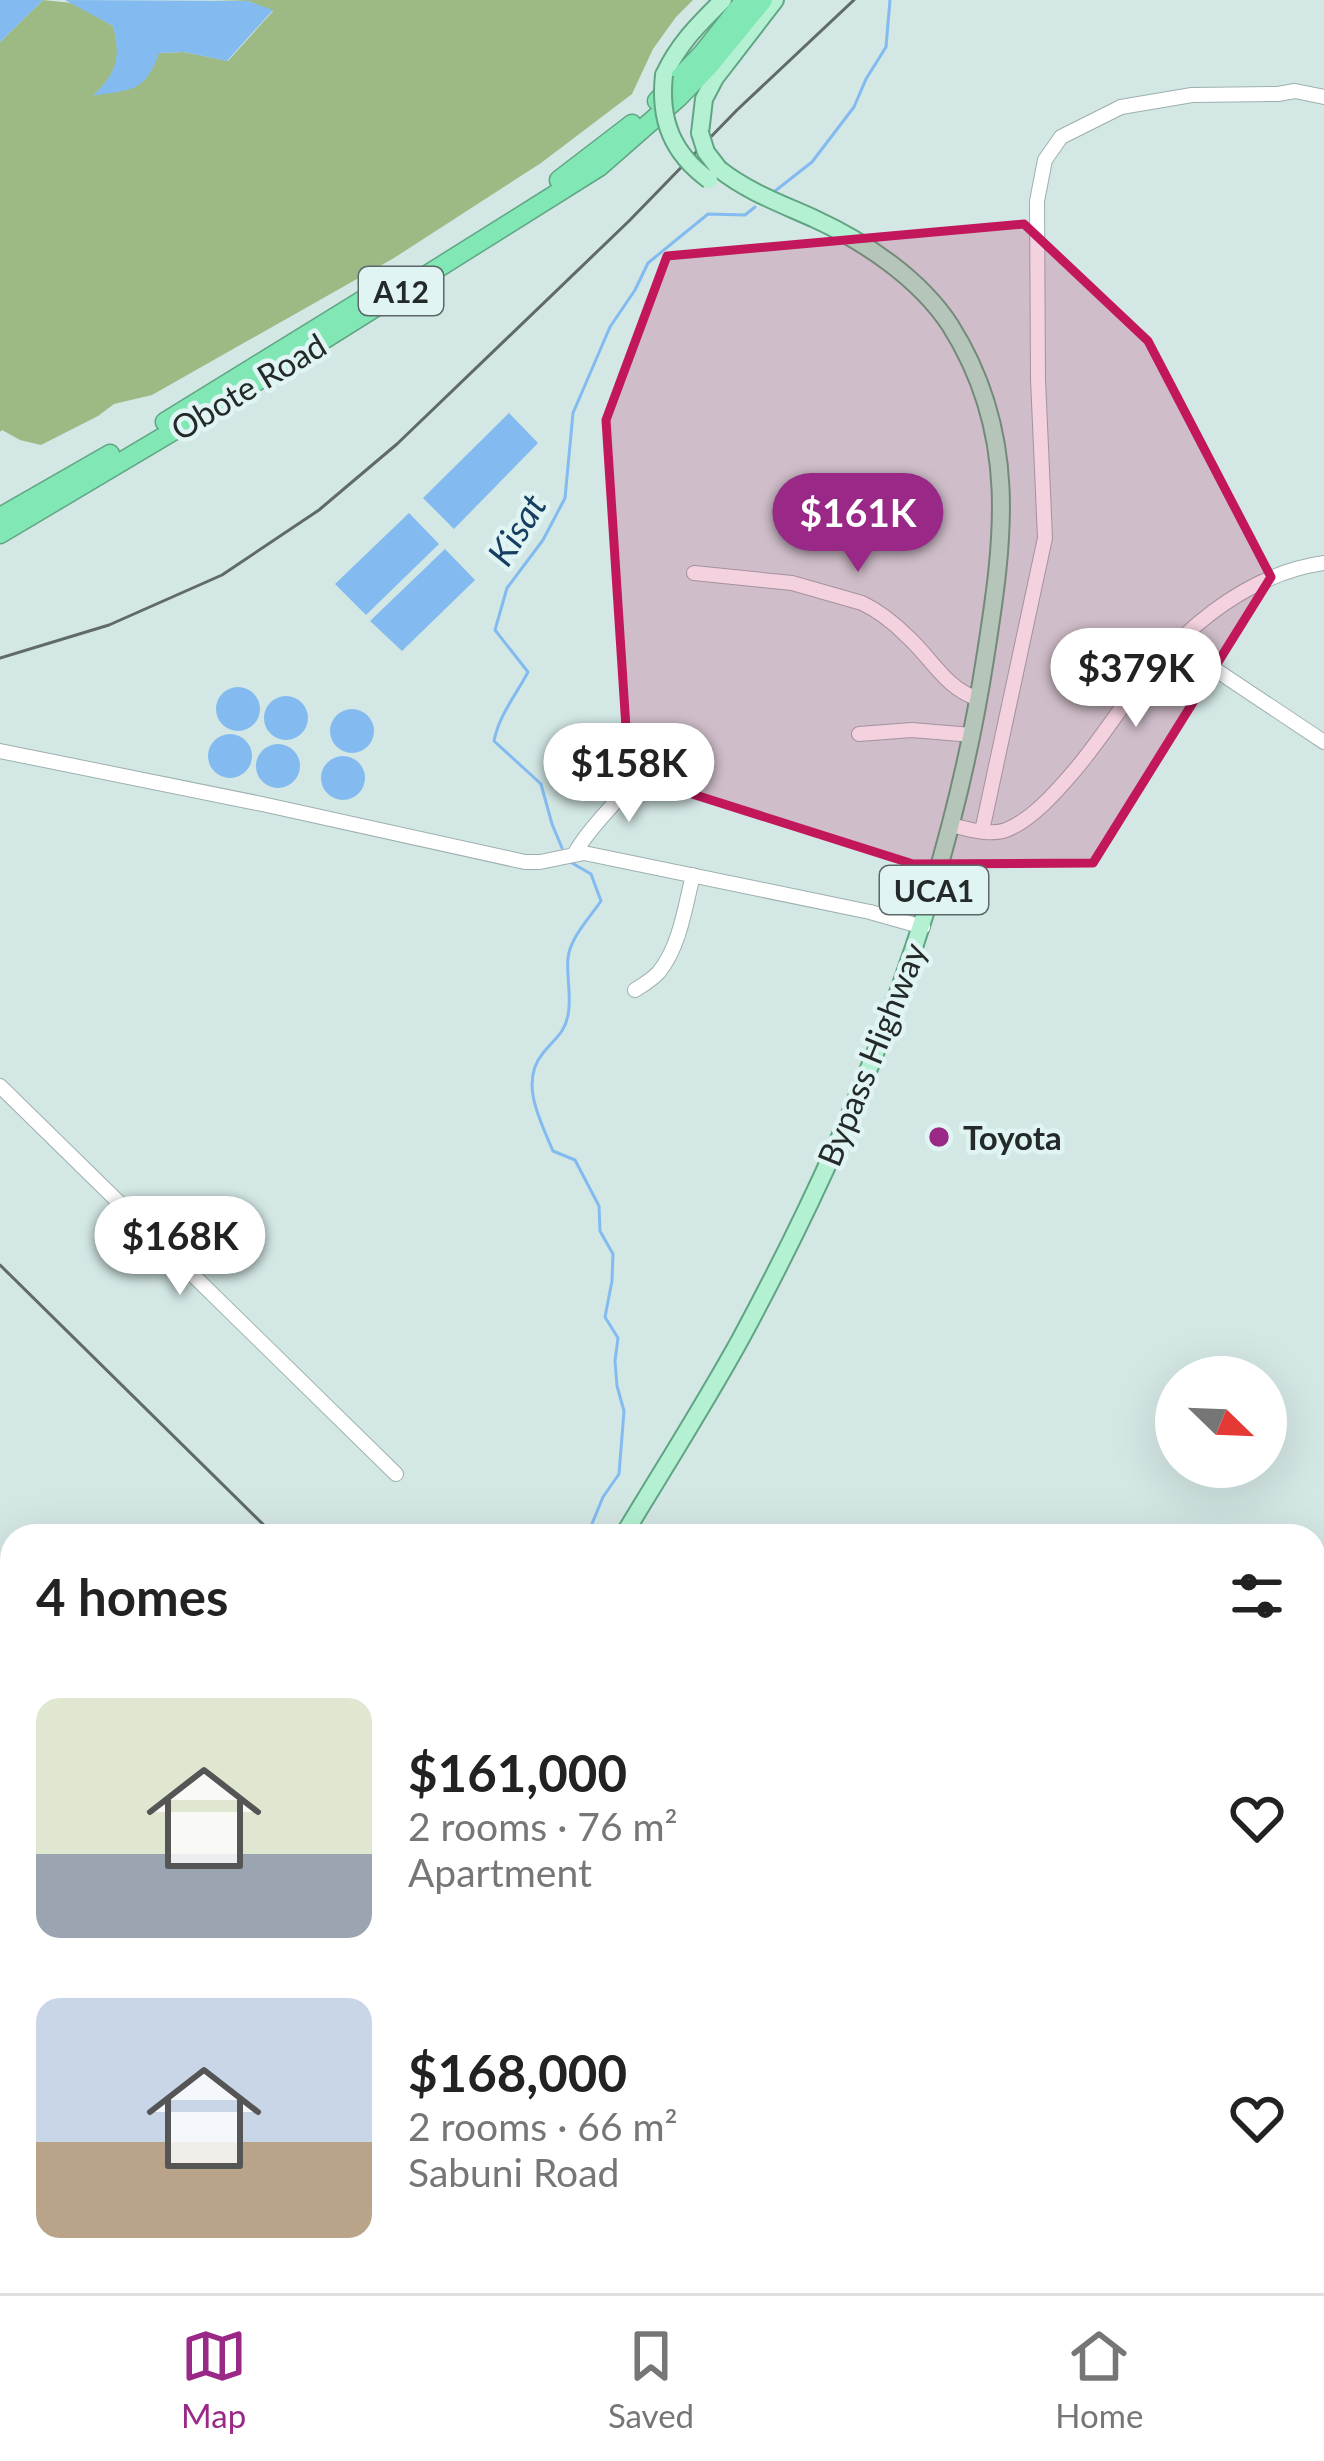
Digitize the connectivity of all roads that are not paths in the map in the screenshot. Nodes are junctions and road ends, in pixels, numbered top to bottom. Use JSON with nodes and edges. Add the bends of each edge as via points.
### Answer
{"nodes":[{"id":1,"x":723,"y":0,"type":"edge"},
{"id":2,"x":745,"y":0,"type":"edge"},
{"id":3,"x":763,"y":0,"type":"edge"},
{"id":4,"x":776,"y":0,"type":"edge"},
{"id":5,"x":1324,"y":97,"type":"edge"},
{"id":6,"x":947,"y":329,"type":"junction"},
{"id":7,"x":0,"y":518,"type":"edge"},
{"id":8,"x":0,"y":534,"type":"edge"},
{"id":9,"x":1324,"y":563,"type":"edge"},
{"id":10,"x":694,"y":574,"type":"dead end"},
{"id":11,"x":1177,"y":644,"type":"junction"},
{"id":12,"x":979,"y":699,"type":"junction"},
{"id":13,"x":859,"y":734,"type":"dead end"},
{"id":14,"x":972,"y":735,"type":"junction"},
{"id":15,"x":1324,"y":742,"type":"edge"},
{"id":16,"x":0,"y":751,"type":"edge"},
{"id":17,"x":637,"y":771,"type":"dead end"},
{"id":18,"x":951,"y":825,"type":"junction"},
{"id":19,"x":982,"y":831,"type":"junction"},
{"id":20,"x":575,"y":853,"type":"junction"},
{"id":21,"x":693,"y":875,"type":"junction"},
{"id":22,"x":923,"y":927,"type":"junction"},
{"id":23,"x":634,"y":990,"type":"dead end"},
{"id":24,"x":0,"y":1086,"type":"edge"},
{"id":25,"x":711,"y":1391,"type":"junction"},
{"id":26,"x":396,"y":1474,"type":"dead end"},
{"id":27,"x":630,"y":1524,"type":"edge"},
{"id":28,"x":643,"y":1524,"type":"edge"}],
"edges":[{"from":1,"to":6,"type":"main road","number":"UCA1","bridge":true,"via":[[689,32],[664,75],[672,141],[710,180],[862,254]]},
{"from":2,"to":7,"type":"highway","name":"Obote Road","number":"A12","via":[[638,120],[553,184]]},
{"from":3,"to":8,"type":"highway","name":"Obote Road","number":"A12","via":[[679,98],[599,167]]},
{"from":4,"to":6,"type":"main road","number":"UCA1","bridge":true,"via":[[704,99],[706,152],[736,182],[882,258],[925,296]]},
{"from":5,"to":19,"type":"street","via":[[1192,94],[1121,107],[1061,137],[1046,160],[1036,201],[1045,538]]},
{"from":6,"to":12,"type":"main road","name":"Bypass Highway","number":"UCA1","via":[[990,412],[1002,478]]},
{"from":9,"to":11,"type":"street","via":[[1258,583]]},
{"from":10,"to":12,"type":"street","via":[[792,583],[862,602],[954,688]]},
{"from":11,"to":15,"type":"street"},
{"from":11,"to":19,"type":"street","via":[[1059,788],[1010,829]]},
{"from":12,"to":14,"type":"main road","name":"Bypass Highway","number":"UCA1"},
{"from":13,"to":14,"type":"street"},
{"from":14,"to":18,"type":"main road","name":"Bypass Highway","number":"UCA1"},
{"from":16,"to":20,"type":"street","via":[[525,862]]},
{"from":17,"to":20,"type":"street"},
{"from":18,"to":19,"type":"street"},
{"from":18,"to":22,"type":"main road","name":"Bypass Highway","number":"UCA1"},
{"from":20,"to":21,"type":"street"},
{"from":21,"to":22,"type":"street"},
{"from":21,"to":23,"type":"street","via":[[670,953]]},
{"from":22,"to":25,"type":"main road","name":"Bypass Highway","number":"UCA1","via":[[836,1146]]},
{"from":24,"to":26,"type":"street"},
{"from":25,"to":27,"type":"main road","name":"Bypass Highway","number":"UCA1"},
{"from":25,"to":28,"type":"main road","name":"Bypass Highway","number":"UCA1"}]}
